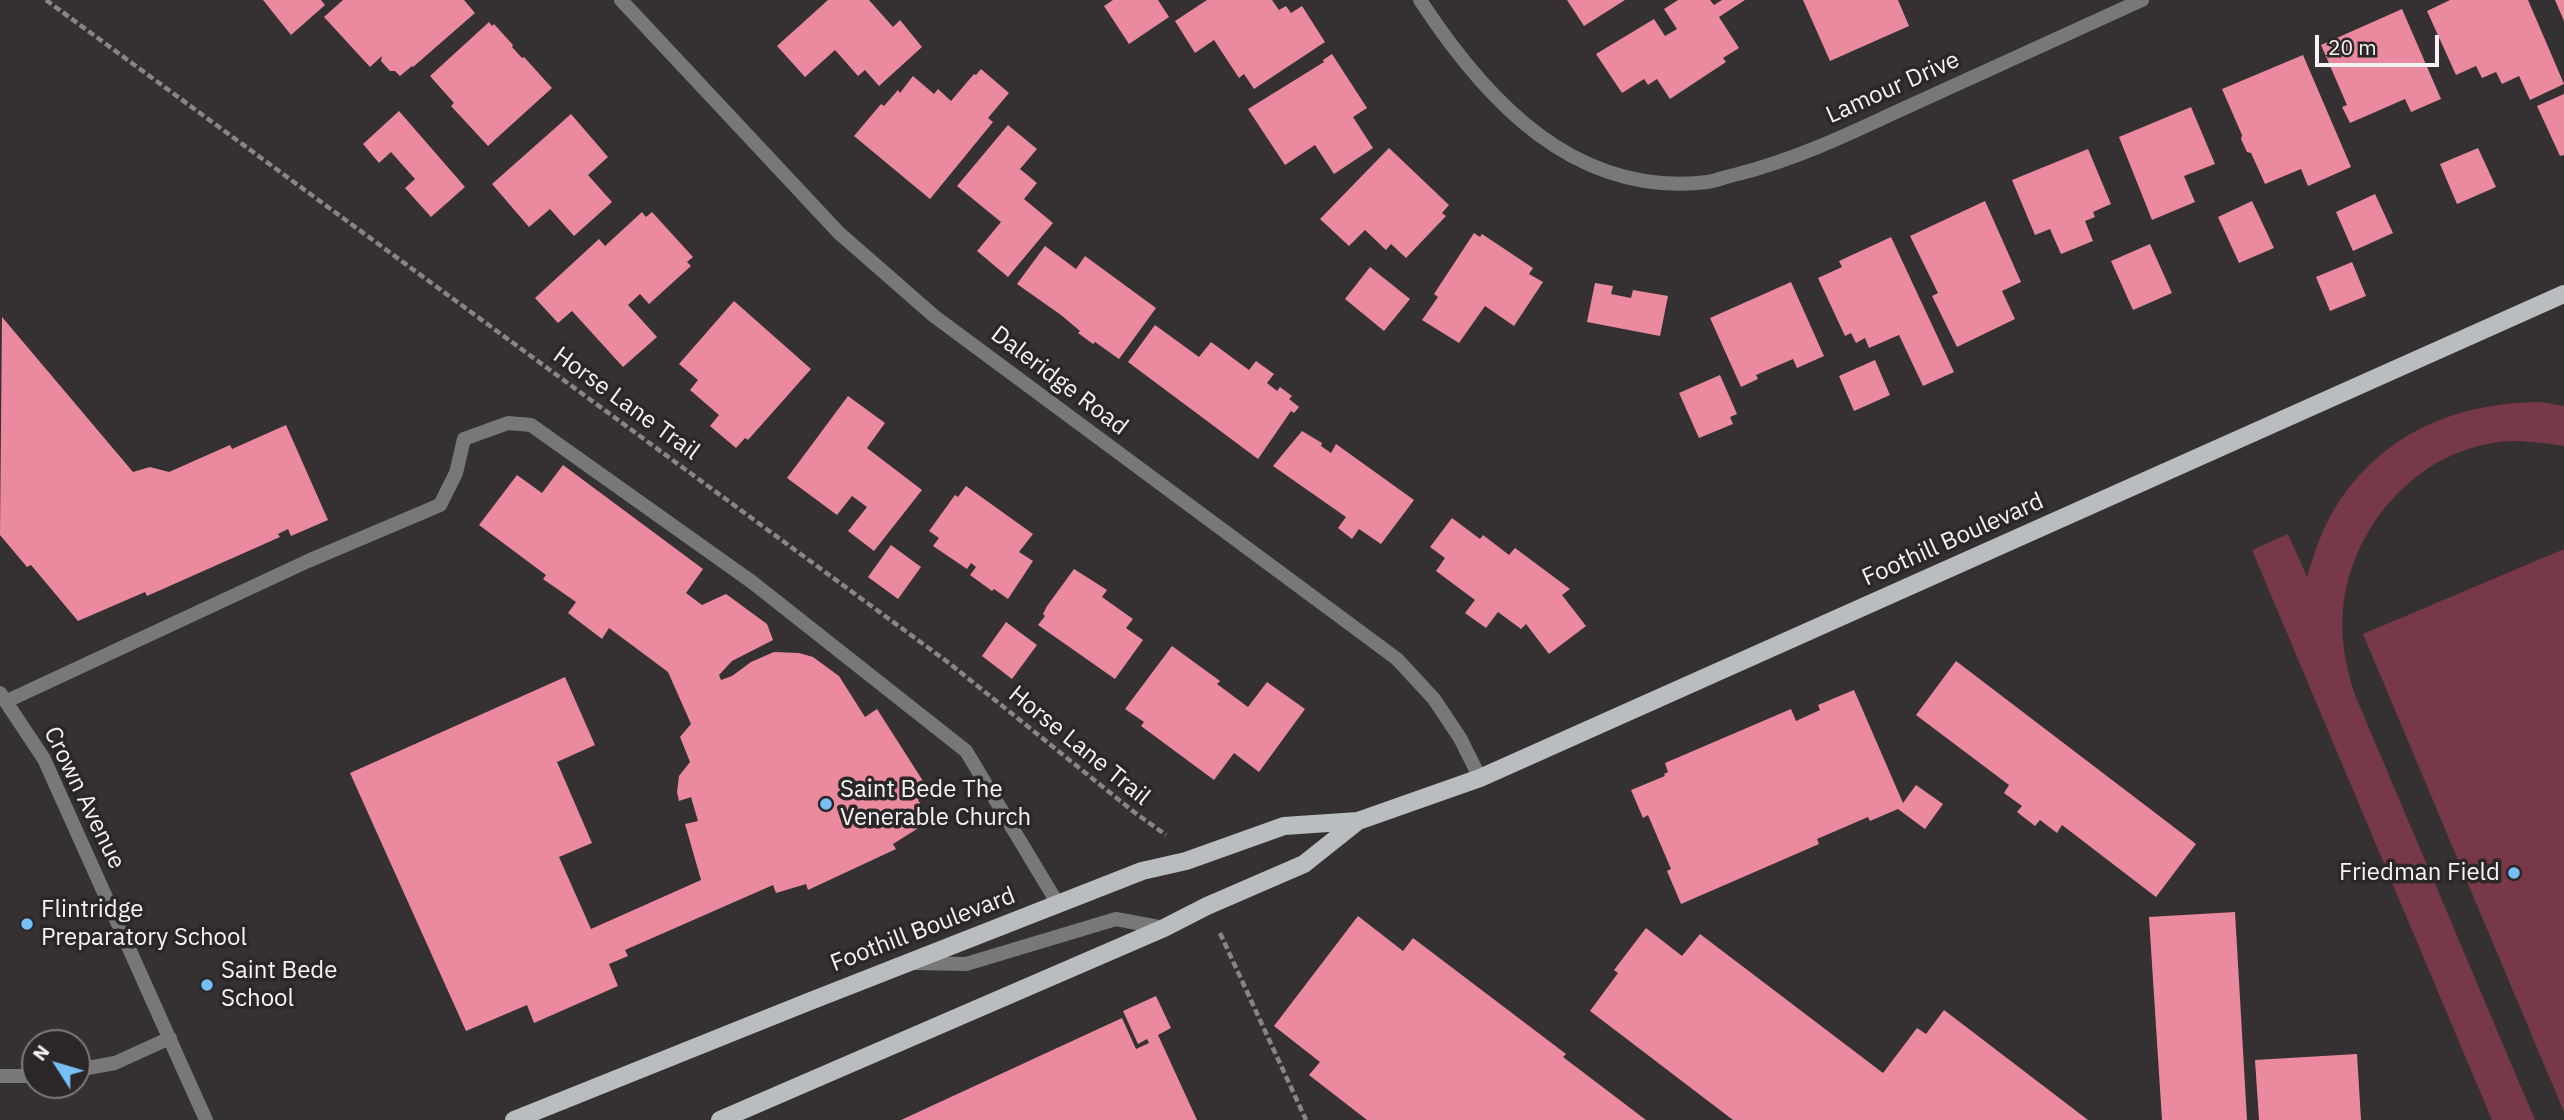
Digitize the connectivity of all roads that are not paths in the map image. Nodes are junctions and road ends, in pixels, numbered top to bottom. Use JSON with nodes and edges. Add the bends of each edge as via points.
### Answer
{"nodes":[{"id":1,"x":621,"y":0,"type":"edge"},
{"id":2,"x":1420,"y":0,"type":"edge"},
{"id":3,"x":2142,"y":0,"type":"edge"},
{"id":4,"x":2564,"y":294,"type":"edge"},
{"id":5,"x":4,"y":697,"type":"edge"},
{"id":6,"x":1480,"y":778,"type":"junction"},
{"id":7,"x":1358,"y":821,"type":"junction"},
{"id":8,"x":1058,"y":904,"type":"junction"},
{"id":9,"x":1164,"y":928,"type":"junction"},
{"id":10,"x":908,"y":962,"type":"junction"},
{"id":11,"x":170,"y":1038,"type":"junction"},
{"id":12,"x":91,"y":1067,"type":"edge"},
{"id":13,"x":0,"y":1076,"type":"edge"},
{"id":14,"x":21,"y":1076,"type":"edge"},
{"id":15,"x":206,"y":1120,"type":"edge"},
{"id":16,"x":514,"y":1120,"type":"edge"},
{"id":17,"x":720,"y":1120,"type":"edge"}],
"edges":[{"from":1,"to":6,"type":"street","name":"Daleridge Road","via":[[839,233],[934,316],[1397,659],[1434,699]]},
{"from":2,"to":3,"type":"street","name":"Lamour Drive","via":[[1447,42],[1500,104],[1544,141],[1580,161],[1652,183],[1708,181],[1769,166]]},
{"from":4,"to":6,"type":"main road","name":"Foothill Boulevard"},
{"from":5,"to":8,"type":"street","via":[[440,505],[456,473],[464,439],[508,423],[531,425],[752,582],[966,751]]},
{"from":5,"to":11,"type":"street","name":"Crown Avenue","via":[[44,759]]},
{"from":6,"to":7,"type":"main road","name":"Foothill Boulevard"},
{"from":7,"to":8,"type":"main road","name":"Foothill Boulevard","via":[[1284,826],[1186,861],[1142,871]]},
{"from":7,"to":9,"type":"main road","name":"Foothill Boulevard","via":[[1304,864]]},
{"from":8,"to":10,"type":"main road","name":"Foothill Boulevard"},
{"from":9,"to":10,"type":"street","via":[[1116,919],[966,964]]},
{"from":9,"to":17,"type":"main road","name":"Foothill Boulevard"},
{"from":10,"to":16,"type":"main road","name":"Foothill Boulevard"},
{"from":11,"to":12,"type":"street","via":[[115,1063]]},
{"from":11,"to":15,"type":"street","name":"Crown Avenue"},
{"from":13,"to":14,"type":"street"}]}
